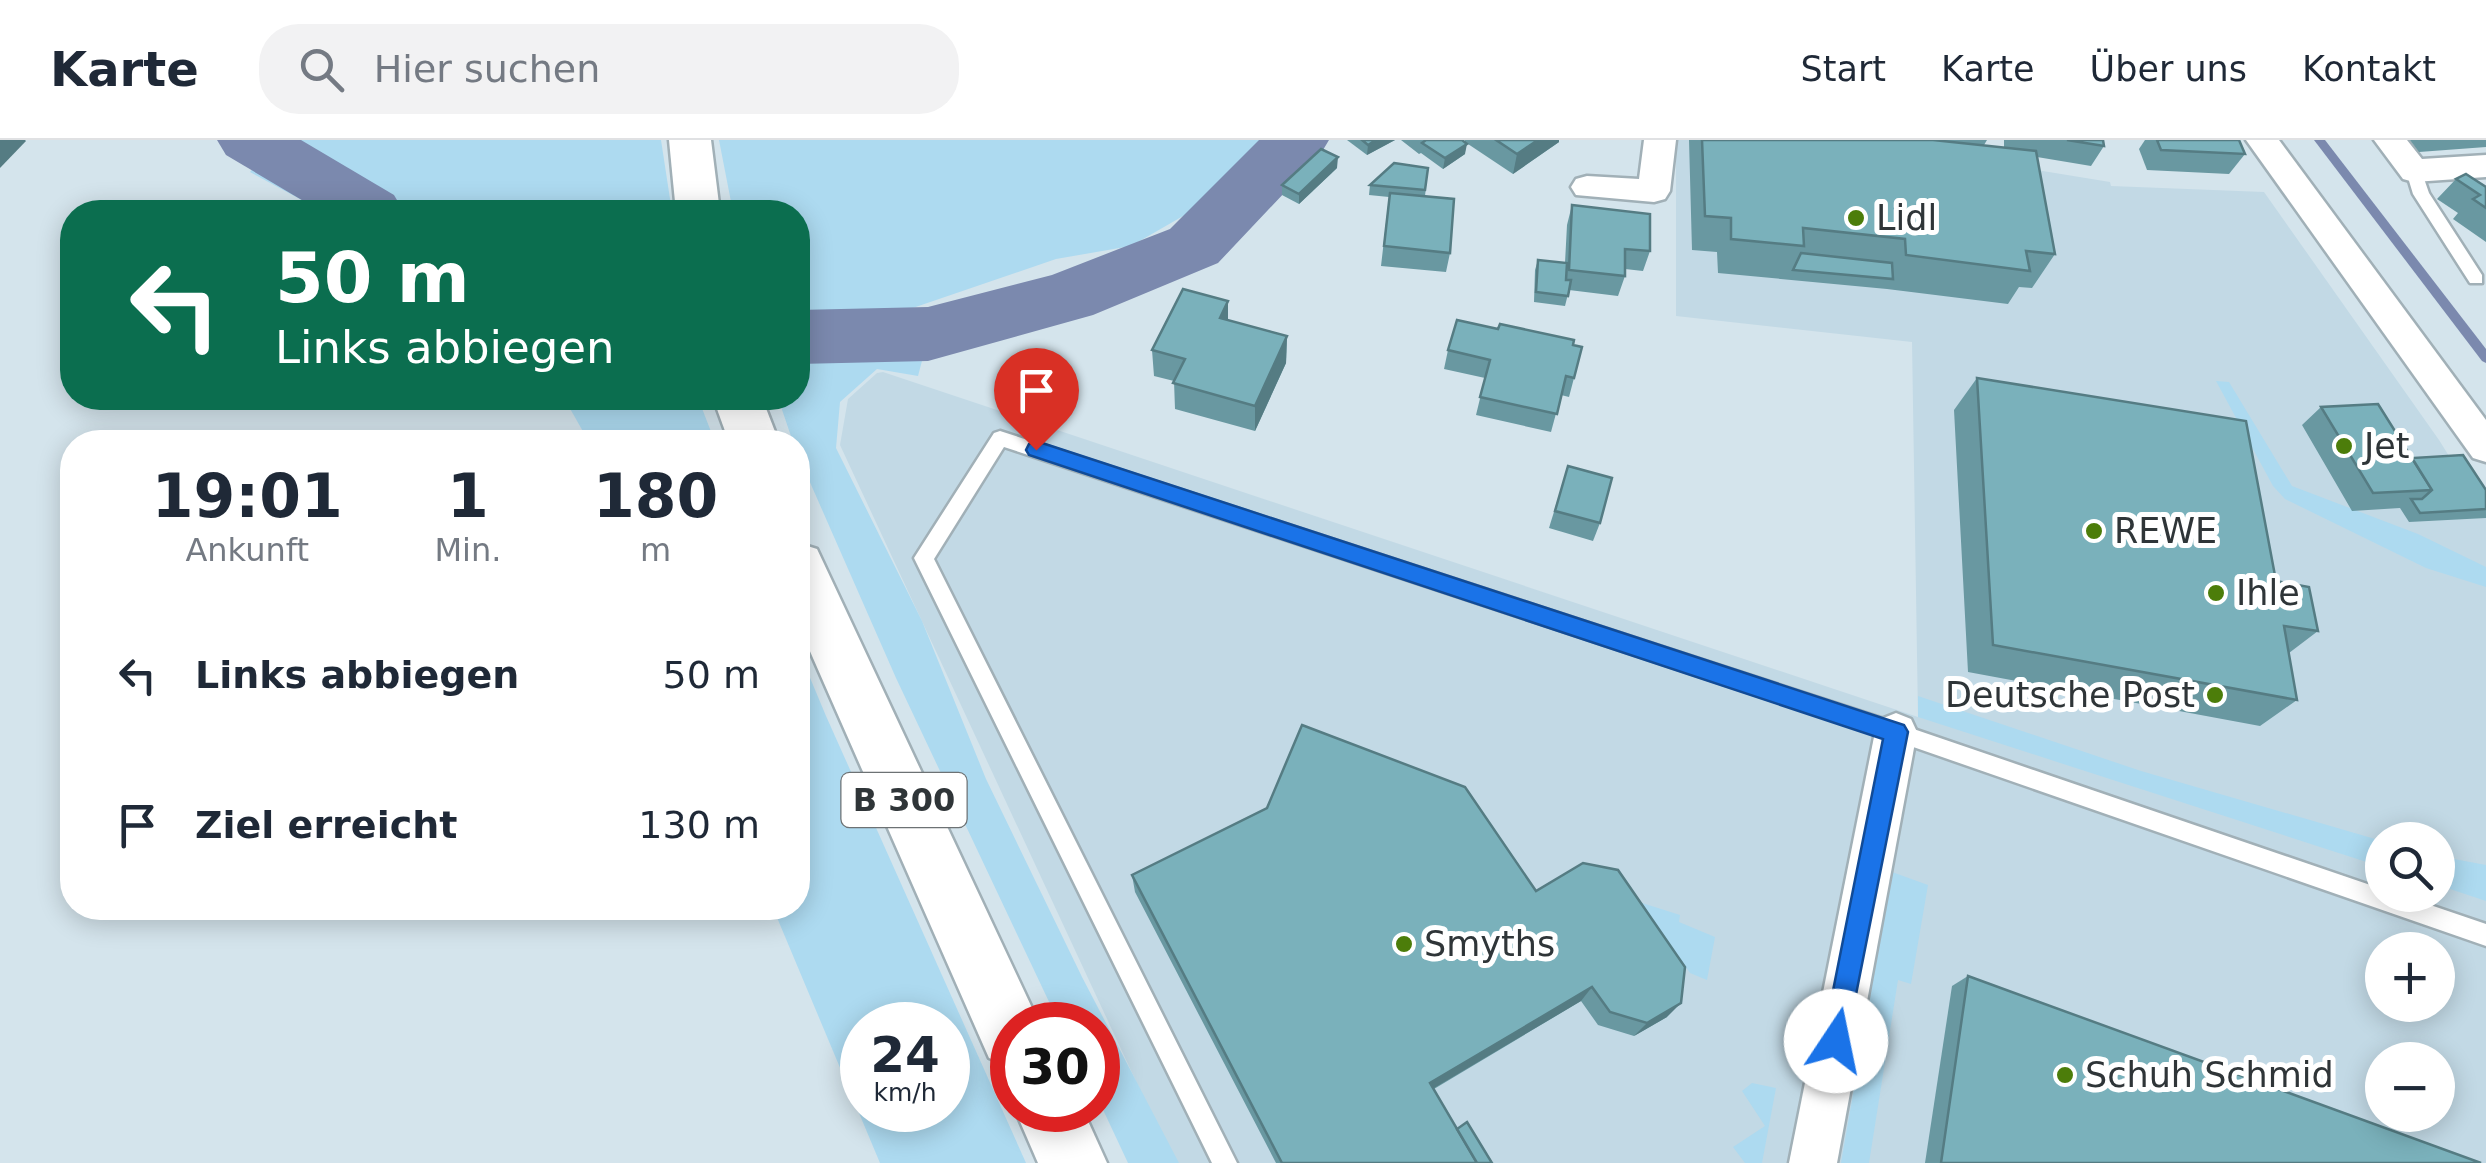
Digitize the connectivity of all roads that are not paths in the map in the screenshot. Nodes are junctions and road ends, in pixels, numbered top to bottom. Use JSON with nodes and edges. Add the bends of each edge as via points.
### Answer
{"nodes":[{"id":1,"x":690,"y":140,"type":"edge"},
{"id":2,"x":1660,"y":140,"type":"edge"},
{"id":3,"x":2390,"y":140,"type":"edge"},
{"id":4,"x":2256,"y":145,"type":"edge"},
{"id":5,"x":2486,"y":166,"type":"edge"},
{"id":6,"x":2414,"y":171,"type":"junction"},
{"id":7,"x":1586,"y":187,"type":"dead end"},
{"id":8,"x":697,"y":200,"type":"edge"},
{"id":9,"x":2476,"y":279,"type":"dead end"},
{"id":10,"x":2486,"y":448,"type":"edge"},
{"id":11,"x":810,"y":591,"type":"edge"},
{"id":12,"x":1896,"y":732,"type":"junction"},
{"id":13,"x":2486,"y":934,"type":"edge"},
{"id":14,"x":997,"y":1002,"type":"edge"},
{"id":15,"x":1058,"y":1132,"type":"edge"},
{"id":16,"x":1072,"y":1163,"type":"edge"},
{"id":17,"x":1225,"y":1163,"type":"edge"},
{"id":18,"x":1812,"y":1163,"type":"edge"}],
"edges":[{"from":1,"to":8,"type":"main road"},
{"from":2,"to":7,"type":"street","via":[[1654,191]]},
{"from":3,"to":6,"type":"street"},
{"from":4,"to":10,"type":"street"},
{"from":5,"to":6,"type":"street"},
{"from":6,"to":9,"type":"lane","via":[[2421,194]]},
{"from":11,"to":14,"type":"main road","number":"B 300"},
{"from":12,"to":13,"type":"lane"},
{"from":12,"to":17,"type":"lane","via":[[1000,438],[924,558]]},
{"from":12,"to":18,"type":"street"},
{"from":15,"to":16,"type":"main road"}]}
